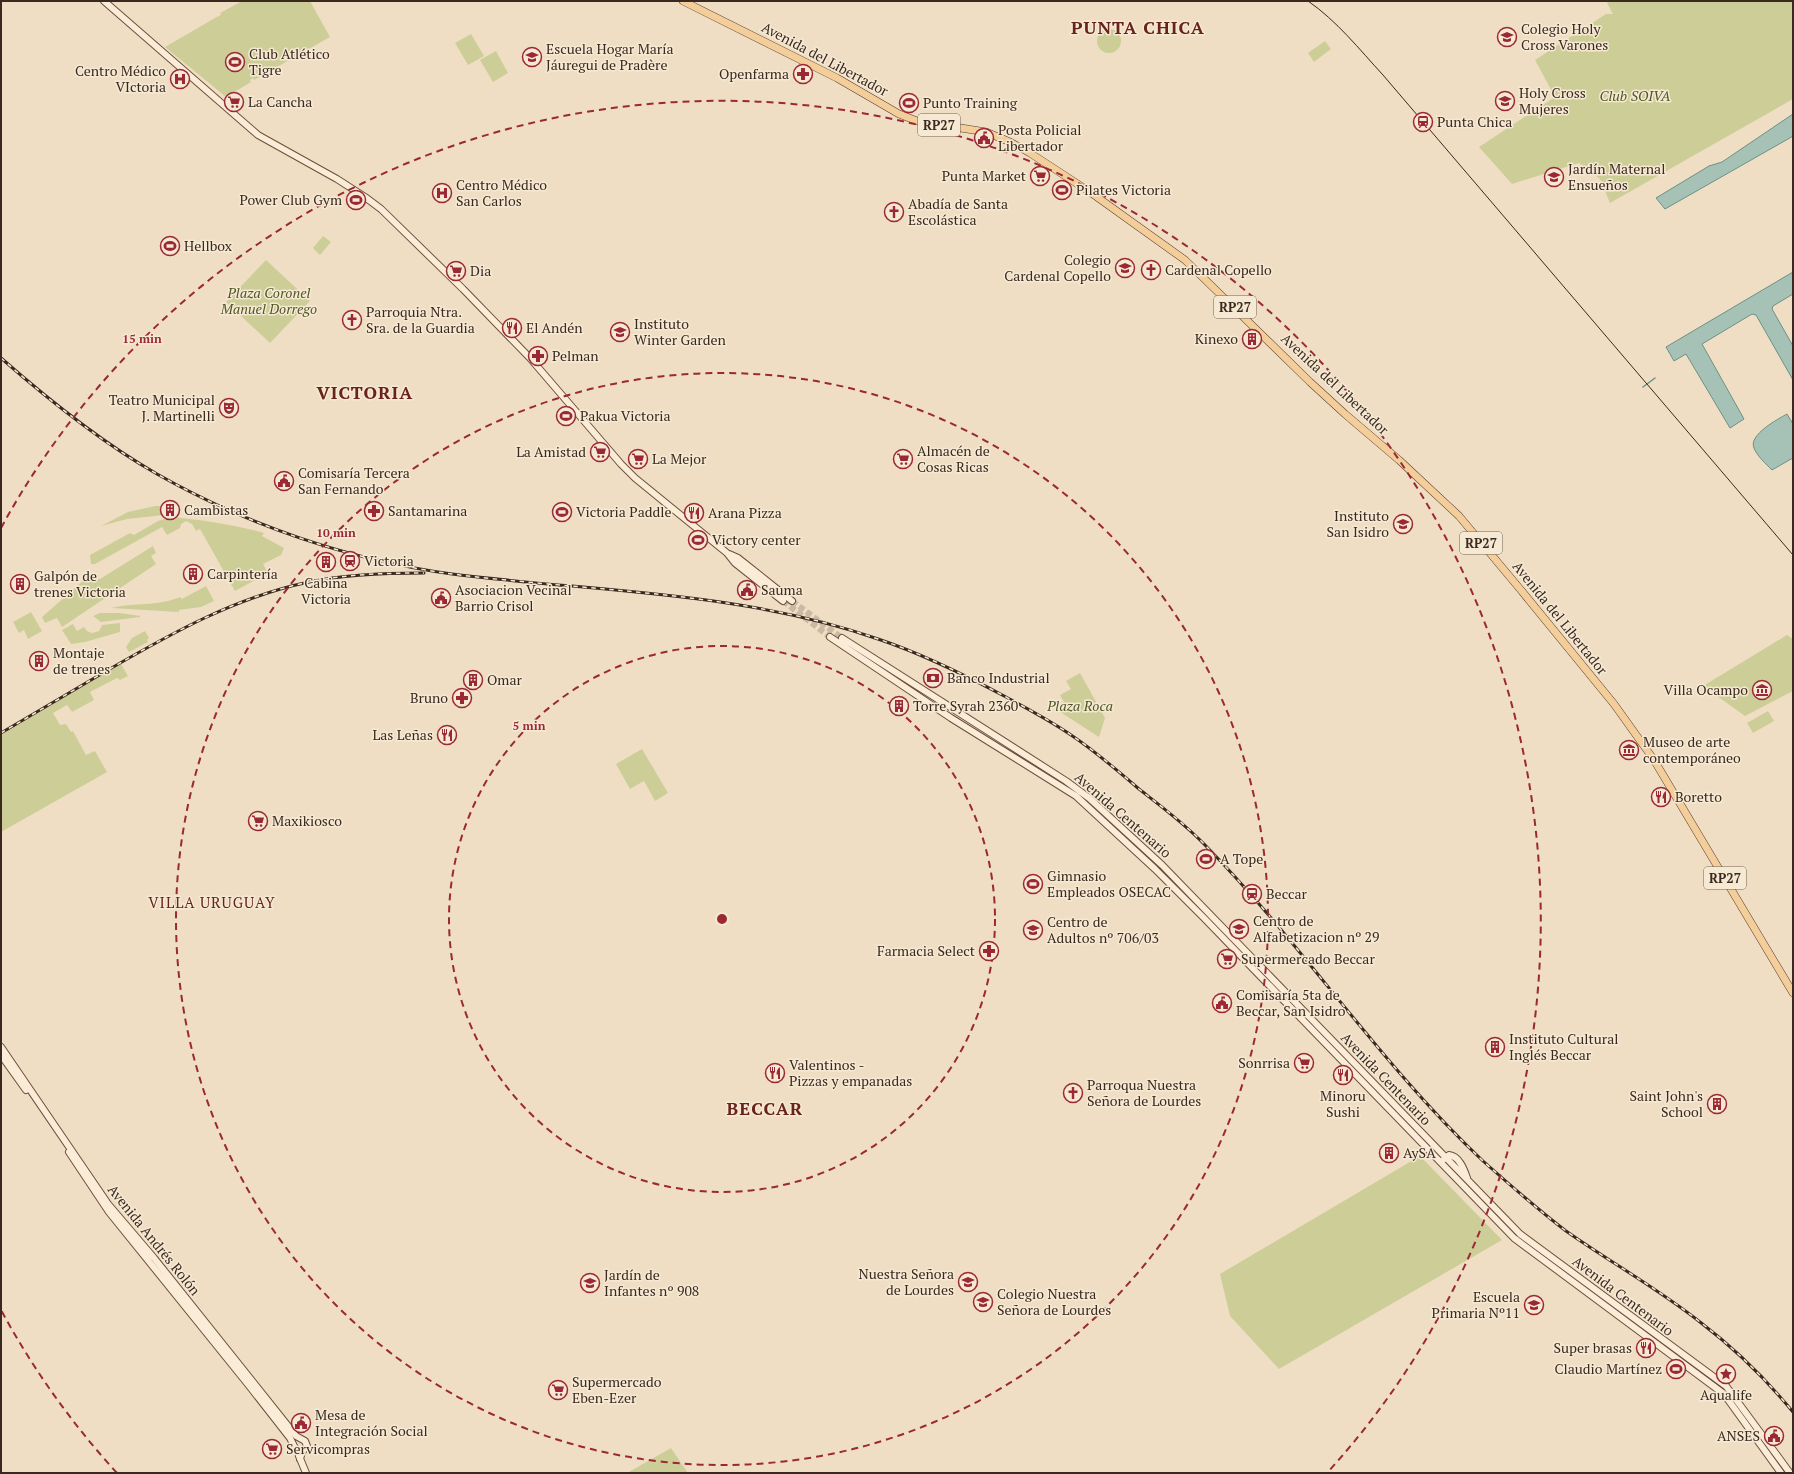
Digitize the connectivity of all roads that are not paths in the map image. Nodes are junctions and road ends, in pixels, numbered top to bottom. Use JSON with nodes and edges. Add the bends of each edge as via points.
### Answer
{"nodes":[{"id":1,"x":104,"y":1,"type":"edge"},
{"id":2,"x":683,"y":1,"type":"edge"},
{"id":3,"x":727,"y":553,"type":"junction"},
{"id":4,"x":783,"y":601,"type":"tunnel mouth"},
{"id":5,"x":792,"y":601,"type":"tunnel mouth"},
{"id":6,"x":830,"y":638,"type":"tunnel mouth"},
{"id":7,"x":842,"y":638,"type":"tunnel mouth"},
{"id":8,"x":1793,"y":993,"type":"edge"},
{"id":9,"x":1,"y":1047,"type":"edge"},
{"id":10,"x":1,"y":1055,"type":"edge"},
{"id":11,"x":1444,"y":1160,"type":"junction"},
{"id":12,"x":300,"y":1439,"type":"junction"},
{"id":13,"x":294,"y":1445,"type":"junction"},
{"id":14,"x":300,"y":1452,"type":"junction"},
{"id":15,"x":306,"y":1473,"type":"edge"},
{"id":16,"x":1781,"y":1473,"type":"edge"},
{"id":17,"x":1790,"y":1473,"type":"edge"}],
"edges":[{"from":1,"to":3,"type":"main road","via":[[258,135],[343,183],[381,209],[530,358],[635,478]]},
{"from":2,"to":8,"type":"main road","name":"Avenida del Libertador","number":"RP27","via":[[837,78],[899,114],[917,121],[986,132],[1010,142],[1090,192],[1185,260],[1310,382],[1456,513],[1520,589],[1614,704],[1654,760]]},
{"from":3,"to":4,"type":"main road","via":[[735,563]]},
{"from":3,"to":5,"type":"main road","via":[[738,558]]},
{"from":6,"to":11,"type":"main road","name":"Avenida Centenario","via":[[928,703],[1062,786],[1086,804],[1204,918]]},
{"from":7,"to":11,"type":"main road","name":"Avenida Centenario","via":[[1089,798],[1165,868]]},
{"from":9,"to":12,"type":"main road","name":"Avenida Andrés Rolón","via":[[108,1204]]},
{"from":10,"to":13,"type":"main road","name":"Avenida Andrés Rolón","via":[[109,1212]]},
{"from":11,"to":16,"type":"main road","name":"Avenida Centenario","via":[[1514,1238],[1720,1390]]},
{"from":11,"to":17,"type":"main road","name":"Avenida Centenario","via":[[1449,1155],[1454,1156],[1464,1167],[1467,1179],[1520,1234],[1726,1386]]},
{"from":12,"to":13,"type":"main road"},
{"from":12,"to":14,"type":"main road","via":[[306,1443],[305,1450]]},
{"from":13,"to":14,"type":"main road","name":"Avenida Andrés Rolón"},
{"from":14,"to":15,"type":"main road"}]}
